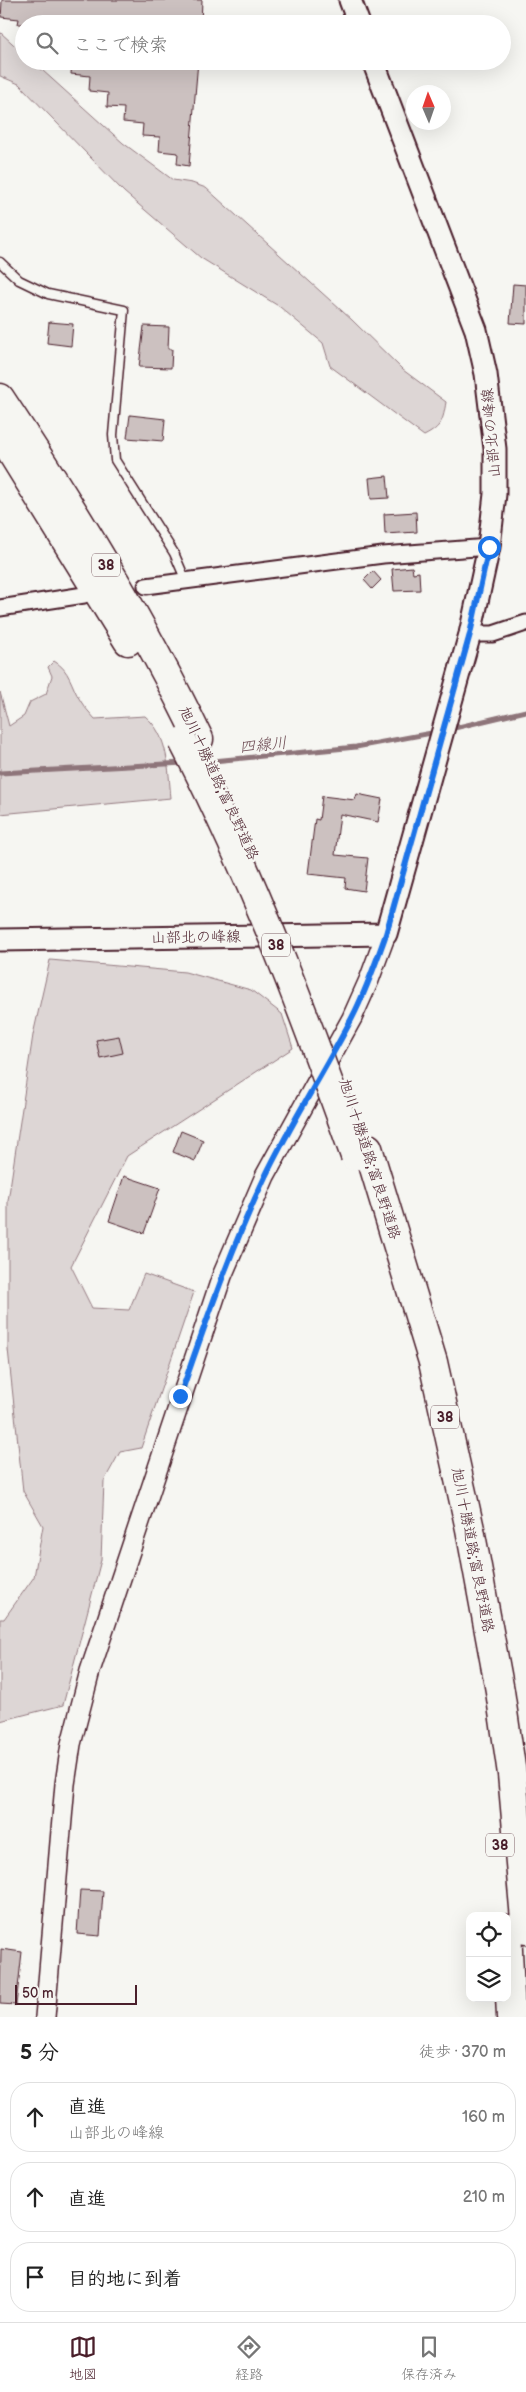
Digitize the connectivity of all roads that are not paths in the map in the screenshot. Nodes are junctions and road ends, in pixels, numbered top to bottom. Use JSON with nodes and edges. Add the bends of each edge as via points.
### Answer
{"nodes":[{"id":1,"x":350,"y":0,"type":"edge"},
{"id":2,"x":356,"y":15,"type":"edge"},
{"id":3,"x":376,"y":70,"type":"edge"},
{"id":4,"x":0,"y":262,"type":"edge"},
{"id":5,"x":0,"y":378,"type":"edge"},
{"id":6,"x":0,"y":398,"type":"edge"},
{"id":7,"x":0,"y":434,"type":"edge"},
{"id":8,"x":0,"y":448,"type":"edge"},
{"id":9,"x":44,"y":483,"type":"junction"},
{"id":10,"x":489,"y":547,"type":"junction"},
{"id":11,"x":186,"y":581,"type":"junction"},
{"id":12,"x":146,"y":586,"type":"dead end"},
{"id":13,"x":84,"y":595,"type":"dead end"},
{"id":14,"x":0,"y":608,"type":"edge"},
{"id":15,"x":526,"y":623,"type":"edge"},
{"id":16,"x":470,"y":634,"type":"junction"},
{"id":17,"x":386,"y":934,"type":"junction"},
{"id":18,"x":0,"y":940,"type":"edge"},
{"id":19,"x":503,"y":1774,"type":"junction"},
{"id":20,"x":506,"y":1912,"type":"edge"},
{"id":21,"x":526,"y":1930,"type":"edge"},
{"id":22,"x":508,"y":1957,"type":"edge"},
{"id":23,"x":44,"y":2017,"type":"edge"},
{"id":24,"x":511,"y":2017,"type":"edge"}],
"edges":[{"from":1,"to":2,"type":"main road"},
{"from":3,"to":10,"type":"main road","name":"山部北の峰線","via":[[476,330],[486,374],[495,449],[495,494]]},
{"from":4,"to":11,"type":"lane","via":[[19,280],[48,294],[124,310],[113,435],[115,460],[174,553]]},
{"from":5,"to":9,"type":"highway"},
{"from":6,"to":9,"type":"highway","name":"旭川十勝道路;富良野道路","number":"38"},
{"from":7,"to":9,"type":"highway","name":"旭川十勝道路;富良野道路","number":"38"},
{"from":8,"to":9,"type":"highway","number":"38"},
{"from":9,"to":19,"type":"highway","name":"旭川十勝道路;富良野道路","number":"38","via":[[120,588],[168,674],[191,740],[264,879],[309,986],[432,1362],[470,1529]]},
{"from":10,"to":11,"type":"street","via":[[383,555]]},
{"from":10,"to":16,"type":"main road","name":"山部北の峰線"},
{"from":11,"to":12,"type":"street"},
{"from":13,"to":14,"type":"street"},
{"from":15,"to":16,"type":"street","via":[[493,634]]},
{"from":16,"to":17,"type":"main road","name":"山部北の峰線"},
{"from":17,"to":18,"type":"main road","name":"山部北の峰線"},
{"from":17,"to":23,"type":"street","via":[[352,1018],[265,1176],[222,1276],[90,1671],[71,1744],[65,1784]]},
{"from":19,"to":20,"type":"highway","name":"旭川十勝道路;富良野道路","number":"38"},
{"from":19,"to":21,"type":"highway","name":"旭川十勝道路;富良野道路","number":"38"},
{"from":22,"to":24,"type":"highway"}]}
